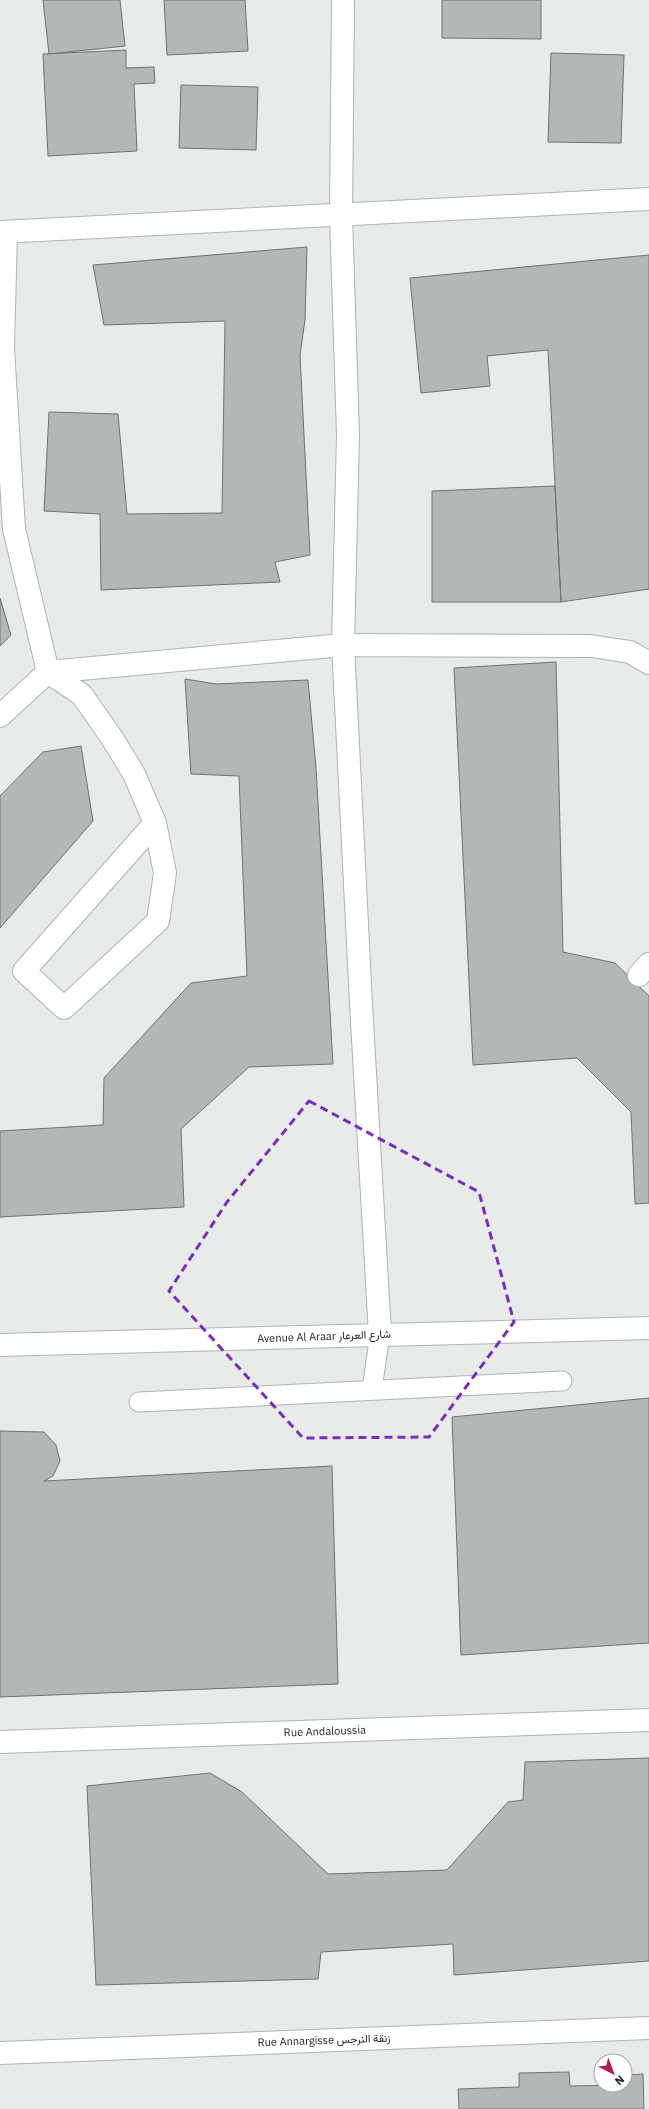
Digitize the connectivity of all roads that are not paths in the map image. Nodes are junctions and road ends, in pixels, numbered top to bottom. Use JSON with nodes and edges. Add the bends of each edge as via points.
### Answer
{"nodes":[{"id":1,"x":343,"y":0,"type":"edge"},
{"id":2,"x":649,"y":200,"type":"edge"},
{"id":3,"x":341,"y":216,"type":"junction"},
{"id":4,"x":3,"y":232,"type":"edge"},
{"id":5,"x":343,"y":645,"type":"junction"},
{"id":6,"x":649,"y":663,"type":"edge"},
{"id":7,"x":48,"y":672,"type":"junction"},
{"id":8,"x":0,"y":716,"type":"edge"},
{"id":9,"x":155,"y":823,"type":"junction"},
{"id":10,"x":649,"y":1328,"type":"edge"},
{"id":11,"x":380,"y":1334,"type":"junction"},
{"id":12,"x":0,"y":1345,"type":"edge"},
{"id":13,"x":562,"y":1380,"type":"dead end"},
{"id":14,"x":372,"y":1389,"type":"junction"},
{"id":15,"x":139,"y":1402,"type":"dead end"},
{"id":16,"x":649,"y":1720,"type":"edge"},
{"id":17,"x":0,"y":1742,"type":"edge"},
{"id":18,"x":649,"y":2028,"type":"edge"},
{"id":19,"x":0,"y":2053,"type":"edge"}],
"edges":[{"from":1,"to":3,"type":"street"},
{"from":2,"to":3,"type":"street"},
{"from":3,"to":4,"type":"street"},
{"from":3,"to":5,"type":"street","via":[[348,434]]},
{"from":4,"to":7,"type":"street","via":[[3,348],[14,529]]},
{"from":5,"to":6,"type":"street","via":[[591,646],[630,652]]},
{"from":5,"to":7,"type":"street"},
{"from":5,"to":11,"type":"street"},
{"from":7,"to":8,"type":"street"},
{"from":7,"to":9,"type":"street","via":[[82,695],[134,774]]},
{"from":9,"to":9,"type":"street","via":[[165,873],[158,921],[64,1008],[24,971]]},
{"from":10,"to":11,"type":"street","name":"Avenue Al Araar شارع العرعار"},
{"from":11,"to":12,"type":"street","name":"Avenue Al Araar شارع العرعار"},
{"from":11,"to":14,"type":"lane"},
{"from":13,"to":14,"type":"lane"},
{"from":14,"to":15,"type":"lane"},
{"from":16,"to":17,"type":"street","name":"Rue Andaloussia"},
{"from":18,"to":19,"type":"street","name":"Rue Annargisse زنقة النرجس"}]}
